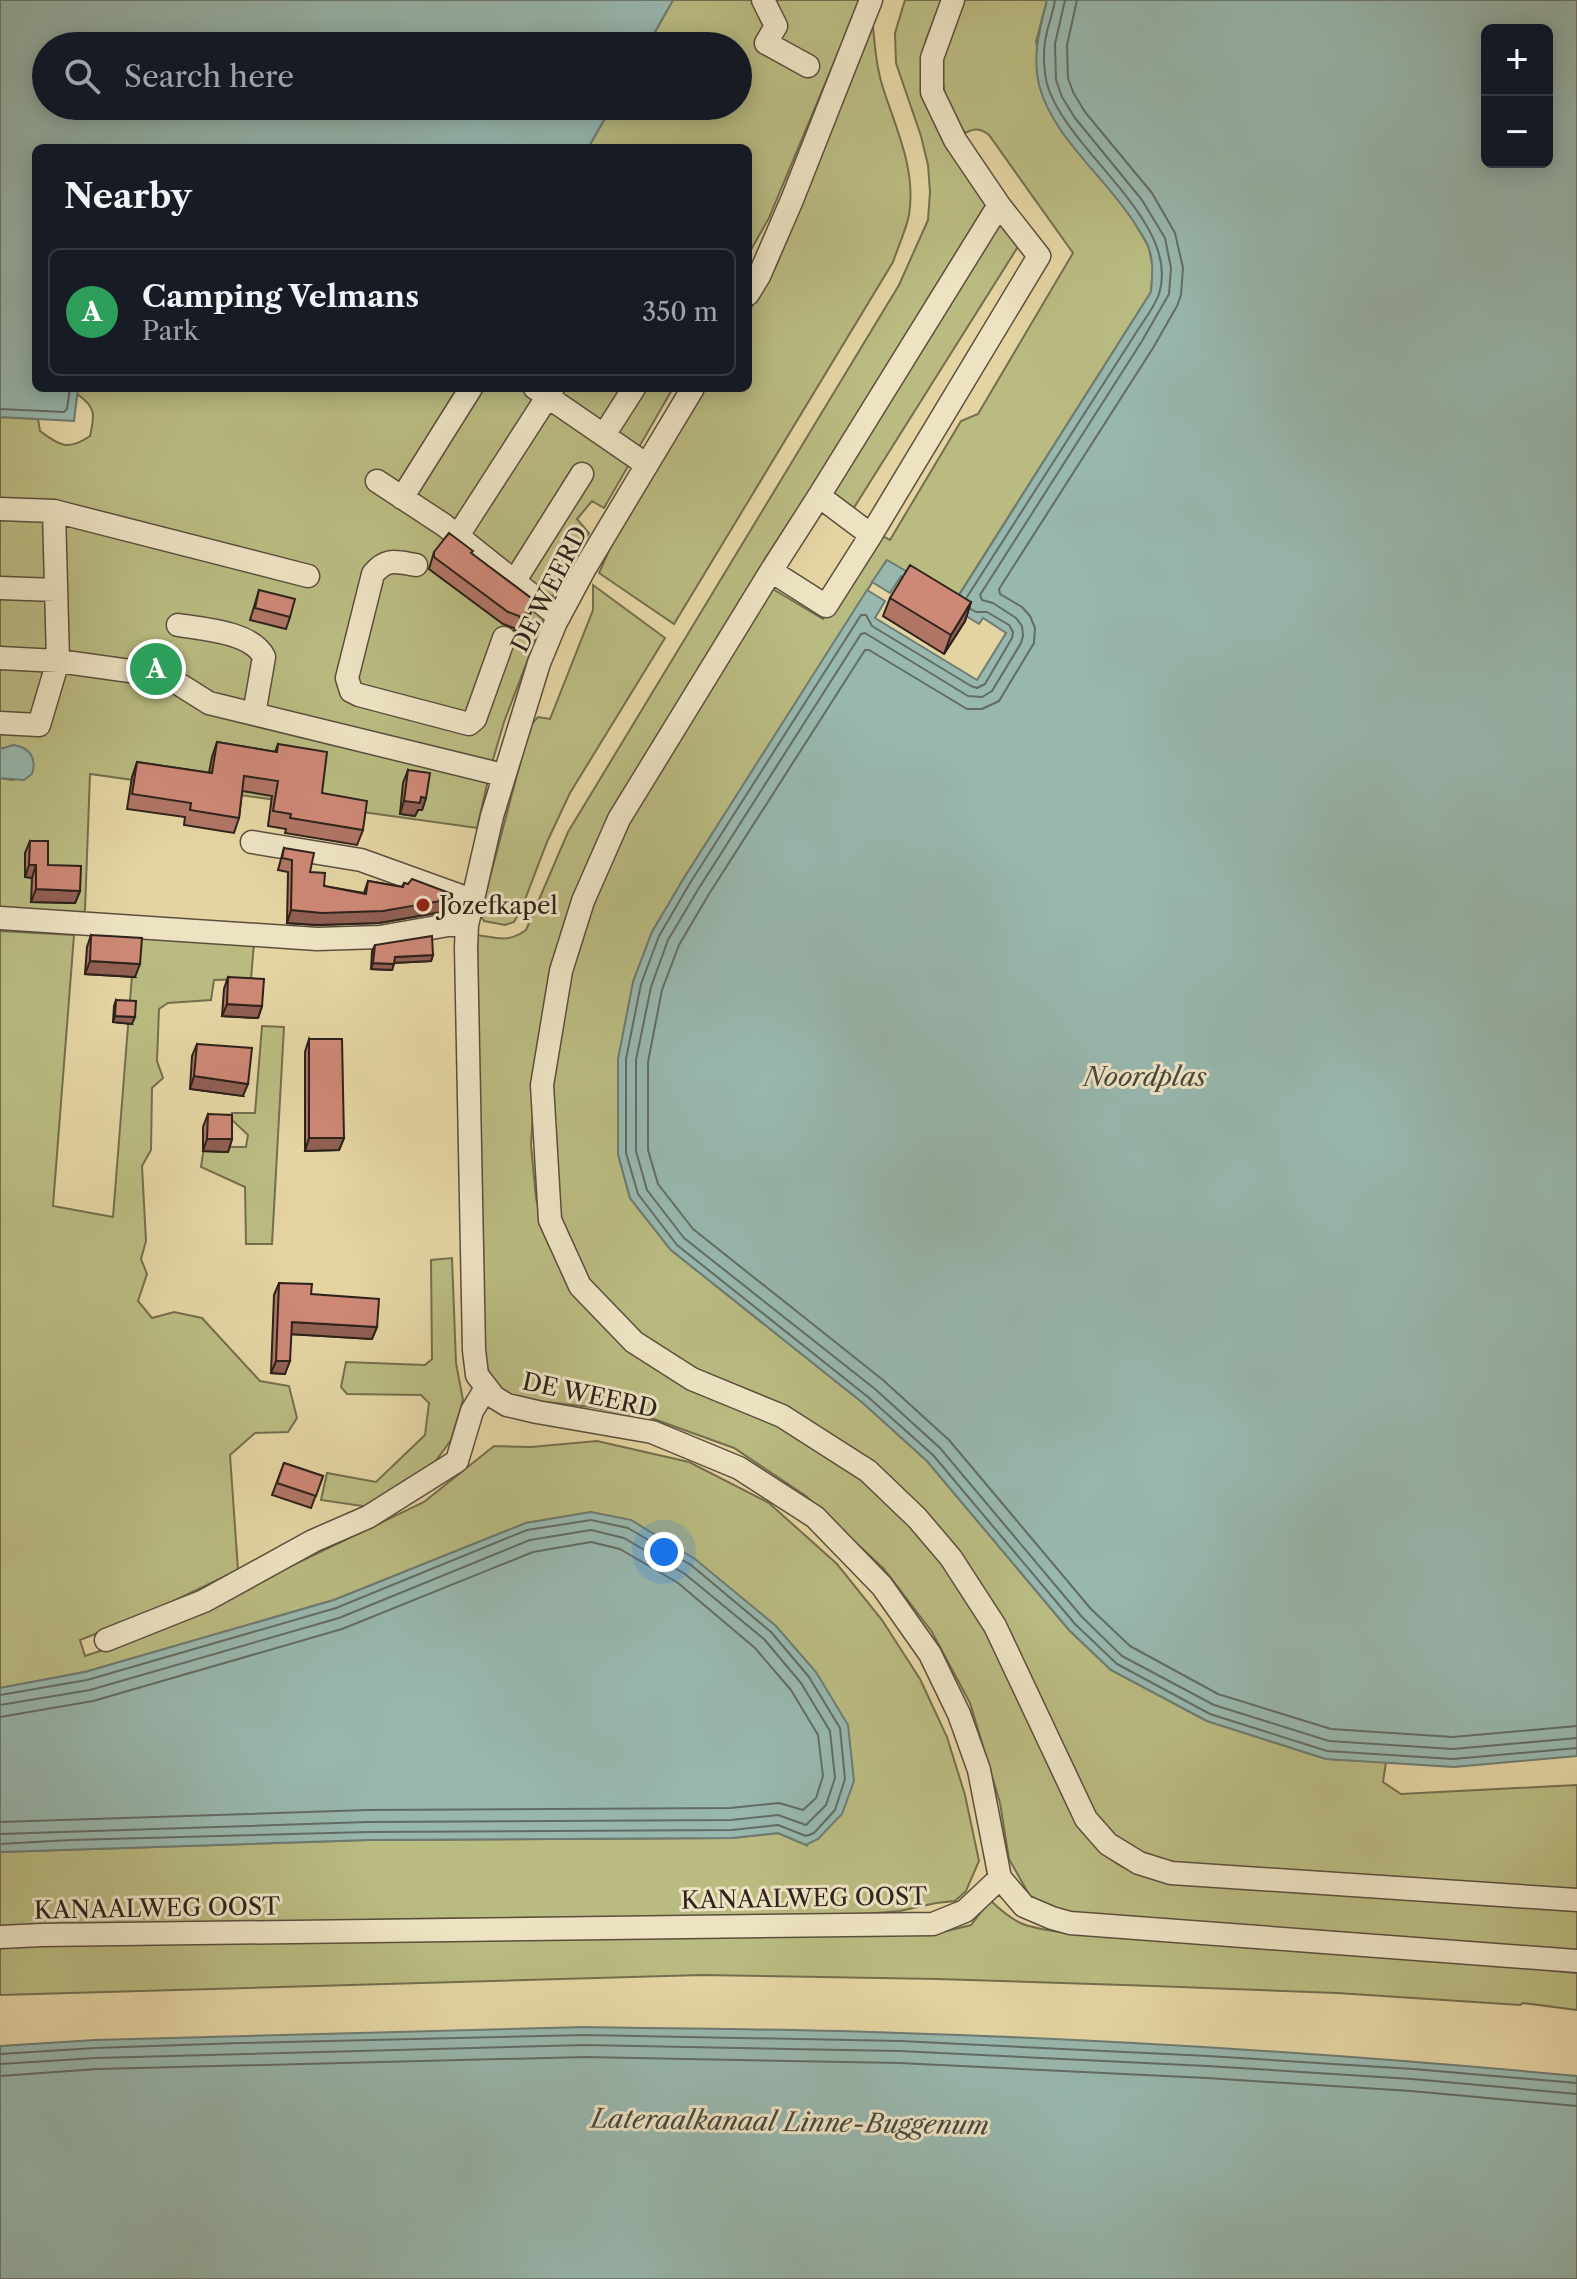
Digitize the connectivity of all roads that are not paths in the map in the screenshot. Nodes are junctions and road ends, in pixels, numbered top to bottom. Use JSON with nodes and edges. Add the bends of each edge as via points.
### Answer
{"nodes":[{"id":1,"x":758,"y":0,"type":"edge"},
{"id":2,"x":871,"y":0,"type":"edge"},
{"id":3,"x":953,"y":0,"type":"edge"},
{"id":4,"x":808,"y":66,"type":"dead end"},
{"id":5,"x":999,"y":205,"type":"junction"},
{"id":6,"x":752,"y":287,"type":"edge"},
{"id":7,"x":468,"y":392,"type":"edge"},
{"id":8,"x":544,"y":392,"type":"edge"},
{"id":9,"x":546,"y":392,"type":"edge"},
{"id":10,"x":631,"y":392,"type":"edge"},
{"id":11,"x":691,"y":392,"type":"edge"},
{"id":12,"x":604,"y":435,"type":"junction"},
{"id":13,"x":647,"y":465,"type":"junction"},
{"id":14,"x":582,"y":474,"type":"dead end"},
{"id":15,"x":377,"y":481,"type":"dead end"},
{"id":16,"x":819,"y":496,"type":"junction"},
{"id":17,"x":402,"y":498,"type":"junction"},
{"id":18,"x":0,"y":509,"type":"edge"},
{"id":19,"x":54,"y":511,"type":"junction"},
{"id":20,"x":871,"y":535,"type":"junction"},
{"id":21,"x":457,"y":537,"type":"junction"},
{"id":22,"x":416,"y":565,"type":"dead end"},
{"id":23,"x":771,"y":571,"type":"junction"},
{"id":24,"x":308,"y":576,"type":"dead end"},
{"id":25,"x":514,"y":582,"type":"junction"},
{"id":26,"x":0,"y":588,"type":"edge"},
{"id":27,"x":56,"y":590,"type":"junction"},
{"id":28,"x":559,"y":617,"type":"junction"},
{"id":29,"x":178,"y":625,"type":"dead end"},
{"id":30,"x":504,"y":638,"type":"dead end"},
{"id":31,"x":0,"y":658,"type":"edge"},
{"id":32,"x":58,"y":661,"type":"junction"},
{"id":33,"x":254,"y":714,"type":"junction"},
{"id":34,"x":0,"y":723,"type":"edge"},
{"id":35,"x":503,"y":775,"type":"junction"},
{"id":36,"x":252,"y":842,"type":"dead end"},
{"id":37,"x":472,"y":900,"type":"junction"},
{"id":38,"x":0,"y":918,"type":"edge"},
{"id":39,"x":467,"y":925,"type":"junction"},
{"id":40,"x":486,"y":1388,"type":"junction"},
{"id":41,"x":106,"y":1640,"type":"dead end"},
{"id":42,"x":1000,"y":1878,"type":"junction"},
{"id":43,"x":1577,"y":1900,"type":"edge"},
{"id":44,"x":0,"y":1937,"type":"edge"},
{"id":45,"x":1577,"y":1961,"type":"edge"}],
"edges":[{"from":1,"to":4,"type":"street","via":[[776,26],[766,43]]},
{"from":2,"to":6,"type":"street"},
{"from":3,"to":5,"type":"street","via":[[932,58],[932,92],[955,140]]},
{"from":5,"to":16,"type":"street"},
{"from":5,"to":20,"type":"street","via":[[1039,256]]},
{"from":7,"to":17,"type":"street"},
{"from":8,"to":21,"type":"street"},
{"from":9,"to":12,"type":"street"},
{"from":10,"to":12,"type":"street"},
{"from":11,"to":13,"type":"street","name":"DE WEERD"},
{"from":12,"to":13,"type":"street"},
{"from":13,"to":28,"type":"street","name":"DE WEERD"},
{"from":14,"to":25,"type":"street"},
{"from":15,"to":17,"type":"street"},
{"from":16,"to":20,"type":"street"},
{"from":16,"to":23,"type":"street"},
{"from":17,"to":21,"type":"street"},
{"from":18,"to":19,"type":"street"},
{"from":19,"to":24,"type":"street"},
{"from":19,"to":27,"type":"street"},
{"from":20,"to":23,"type":"street","via":[[826,606]]},
{"from":21,"to":25,"type":"street"},
{"from":22,"to":30,"type":"street","via":[[391,561],[373,574],[347,678],[351,691],[469,724]]},
{"from":23,"to":43,"type":"street","via":[[619,819],[583,901],[561,971],[542,1085],[549,1205],[550,1220],[580,1286],[634,1342],[692,1379],[782,1416],[868,1471],[917,1518],[951,1558],[995,1626],[1086,1819],[1108,1844],[1139,1863],[1171,1873]]},
{"from":25,"to":28,"type":"street"},
{"from":26,"to":27,"type":"street"},
{"from":27,"to":32,"type":"street"},
{"from":28,"to":35,"type":"street","name":"DE WEERD"},
{"from":29,"to":33,"type":"street","via":[[249,640],[260,649],[264,657]]},
{"from":31,"to":32,"type":"street"},
{"from":32,"to":33,"type":"street","via":[[166,676],[209,703]]},
{"from":32,"to":34,"type":"street","via":[[39,725]]},
{"from":33,"to":35,"type":"street"},
{"from":35,"to":37,"type":"street","name":"DE WEERD"},
{"from":36,"to":37,"type":"street","via":[[361,860]]},
{"from":37,"to":39,"type":"street","name":"DE WEERD"},
{"from":38,"to":39,"type":"street","via":[[317,939]]},
{"from":39,"to":40,"type":"street","name":"DE WEERD","via":[[474,1350],[477,1375]]},
{"from":40,"to":41,"type":"street","via":[[472,1411],[457,1461],[368,1517],[204,1601]]},
{"from":40,"to":42,"type":"street","name":"DE WEERD","via":[[507,1405],[652,1432],[739,1468],[815,1517],[882,1586],[930,1654],[979,1770]]},
{"from":42,"to":44,"type":"street","name":"KANAALWEG OOST","via":[[965,1911],[933,1924]]},
{"from":42,"to":45,"type":"street","via":[[1024,1906],[1070,1923]]}]}
